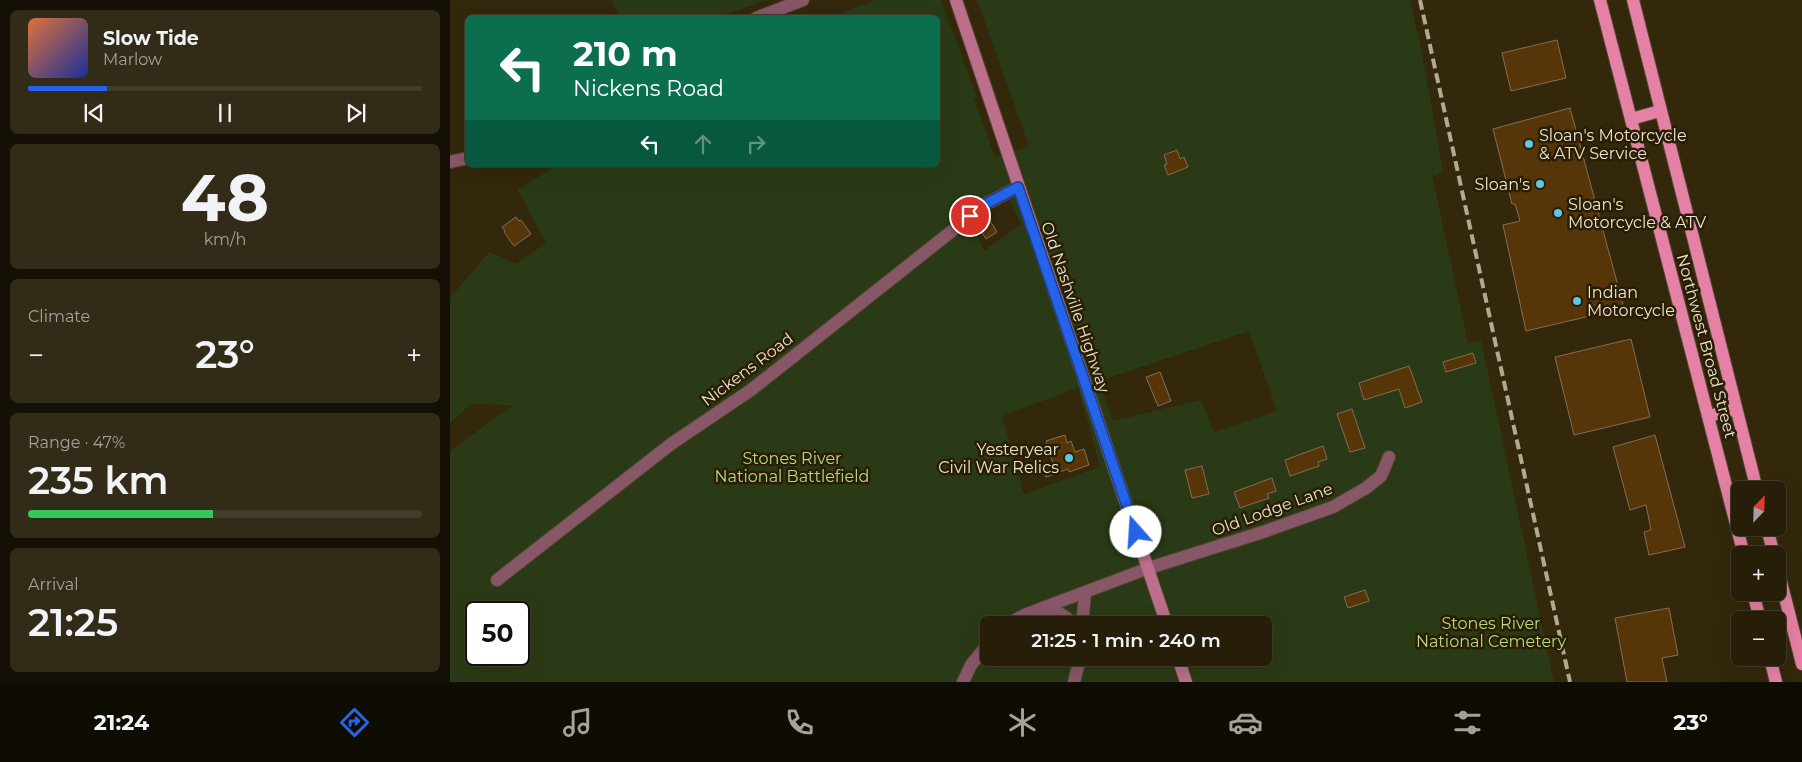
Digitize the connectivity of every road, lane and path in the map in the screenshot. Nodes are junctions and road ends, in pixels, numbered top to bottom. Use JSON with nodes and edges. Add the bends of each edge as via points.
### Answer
{"nodes":[{"id":1,"x":803,"y":0,"type":"edge"},
{"id":2,"x":956,"y":0,"type":"edge"},
{"id":3,"x":1600,"y":0,"type":"edge"},
{"id":4,"x":1633,"y":0,"type":"edge"},
{"id":5,"x":764,"y":15,"type":"edge"},
{"id":6,"x":1660,"y":111,"type":"junction"},
{"id":7,"x":1631,"y":120,"type":"junction"},
{"id":8,"x":465,"y":159,"type":"edge"},
{"id":9,"x":450,"y":162,"type":"edge"},
{"id":10,"x":1018,"y":187,"type":"junction"},
{"id":11,"x":1736,"y":409,"type":"junction"},
{"id":12,"x":1709,"y":416,"type":"junction"},
{"id":13,"x":1389,"y":457,"type":"dead end"},
{"id":14,"x":1755,"y":481,"type":"edge"},
{"id":15,"x":1742,"y":546,"type":"edge"},
{"id":16,"x":1148,"y":568,"type":"junction"},
{"id":17,"x":497,"y":580,"type":"dead end"},
{"id":18,"x":1085,"y":593,"type":"junction"},
{"id":19,"x":1786,"y":601,"type":"edge"},
{"id":20,"x":1037,"y":610,"type":"junction"},
{"id":21,"x":1021,"y":616,"type":"edge"},
{"id":22,"x":1062,"y":616,"type":"edge"},
{"id":23,"x":1083,"y":616,"type":"edge"},
{"id":24,"x":1164,"y":616,"type":"edge"},
{"id":25,"x":980,"y":654,"type":"edge"},
{"id":26,"x":1802,"y":664,"type":"edge"},
{"id":27,"x":1078,"y":666,"type":"edge"},
{"id":28,"x":1181,"y":666,"type":"edge"},
{"id":29,"x":1772,"y":666,"type":"edge"},
{"id":30,"x":963,"y":682,"type":"edge"},
{"id":31,"x":1074,"y":682,"type":"edge"},
{"id":32,"x":1186,"y":682,"type":"edge"},
{"id":33,"x":1776,"y":682,"type":"edge"}],
"edges":[{"from":1,"to":5,"type":"street"},
{"from":2,"to":10,"type":"main road","name":"Old Nashville Highway"},
{"from":3,"to":7,"type":"main road","name":"Northwest Broad Street"},
{"from":4,"to":6,"type":"main road","name":"Northwest Broad Street"},
{"from":6,"to":7,"type":"main road"},
{"from":6,"to":11,"type":"main road","name":"Northwest Broad Street"},
{"from":7,"to":12,"type":"main road","name":"Northwest Broad Street"},
{"from":8,"to":9,"type":"street"},
{"from":10,"to":16,"type":"main road","name":"Old Nashville Highway"},
{"from":10,"to":17,"type":"street","name":"Nickens Road","via":[[986,204],[751,390],[671,444]]},
{"from":11,"to":12,"type":"main road"},
{"from":11,"to":14,"type":"main road","name":"Northwest Broad Street"},
{"from":12,"to":15,"type":"main road","name":"Northwest Broad Street"},
{"from":13,"to":16,"type":"street","name":"Old Lodge Lane","via":[[1381,476],[1333,507]]},
{"from":16,"to":18,"type":"street","name":"Old Lodge Lane"},
{"from":16,"to":24,"type":"main road","name":"Old Nashville Highway"},
{"from":18,"to":20,"type":"street","name":"Old Lodge Lane"},
{"from":18,"to":23,"type":"street"},
{"from":19,"to":26,"type":"main road"},
{"from":20,"to":21,"type":"street","name":"Old Lodge Lane"},
{"from":20,"to":22,"type":"street","via":[[1052,610]]},
{"from":25,"to":30,"type":"street"},
{"from":27,"to":31,"type":"street"},
{"from":28,"to":32,"type":"main road"},
{"from":29,"to":33,"type":"main road"}]}
